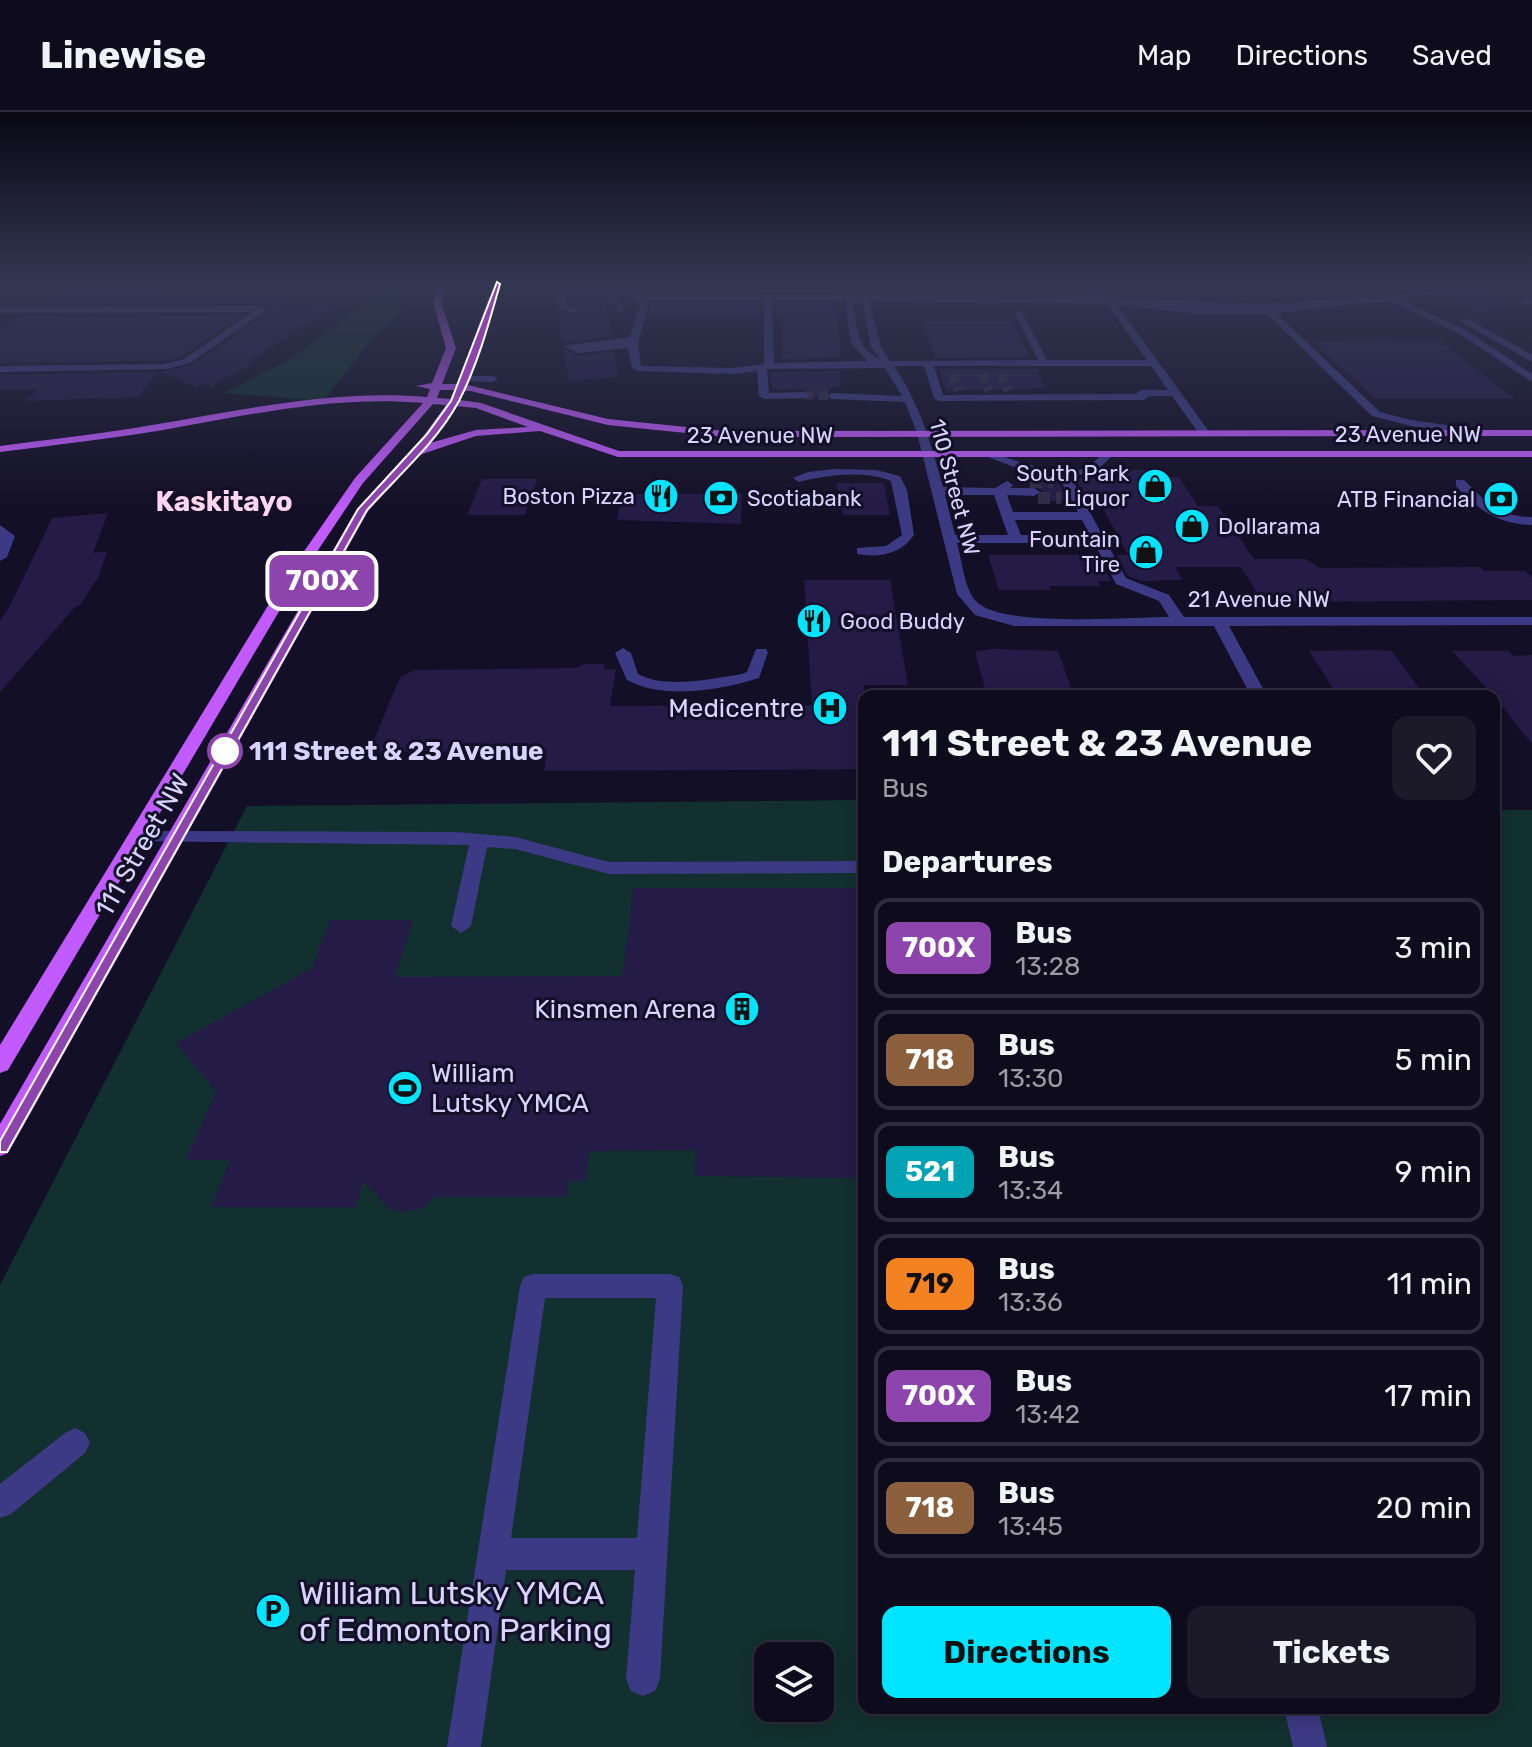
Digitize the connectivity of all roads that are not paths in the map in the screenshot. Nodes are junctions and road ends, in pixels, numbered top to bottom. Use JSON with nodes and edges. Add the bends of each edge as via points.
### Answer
{"nodes":[{"id":1,"x":188,"y":360,"type":"edge"},
{"id":2,"x":446,"y":360,"type":"edge"},
{"id":3,"x":472,"y":360,"type":"edge"},
{"id":4,"x":635,"y":360,"type":"edge"},
{"id":5,"x":766,"y":360,"type":"edge"},
{"id":6,"x":871,"y":360,"type":"edge"},
{"id":7,"x":883,"y":360,"type":"edge"},
{"id":8,"x":1043,"y":360,"type":"edge"},
{"id":9,"x":1153,"y":360,"type":"edge"},
{"id":10,"x":1323,"y":360,"type":"edge"},
{"id":11,"x":1505,"y":360,"type":"edge"},
{"id":12,"x":928,"y":363,"type":"junction"},
{"id":13,"x":978,"y":363,"type":"junction"},
{"id":14,"x":1019,"y":363,"type":"junction"},
{"id":15,"x":1044,"y":363,"type":"junction"},
{"id":16,"x":1155,"y":363,"type":"junction"},
{"id":17,"x":886,"y":365,"type":"junction"},
{"id":18,"x":856,"y":366,"type":"junction"},
{"id":19,"x":766,"y":367,"type":"junction"},
{"id":20,"x":0,"y":369,"type":"edge"},
{"id":21,"x":982,"y":374,"type":"tunnel mouth"},
{"id":22,"x":1024,"y":375,"type":"tunnel mouth"},
{"id":23,"x":1132,"y":378,"type":"junction"},
{"id":24,"x":493,"y":379,"type":"dead end"},
{"id":25,"x":1532,"y":379,"type":"edge"},
{"id":26,"x":464,"y":383,"type":"junction"},
{"id":27,"x":393,"y":385,"type":"dead end"},
{"id":28,"x":1029,"y":386,"type":"tunnel mouth"},
{"id":29,"x":331,"y":389,"type":"dead end"},
{"id":30,"x":433,"y":393,"type":"junction"},
{"id":31,"x":1176,"y":393,"type":"junction"},
{"id":32,"x":805,"y":395,"type":"tunnel mouth"},
{"id":33,"x":832,"y":396,"type":"tunnel mouth"},
{"id":34,"x":859,"y":396,"type":"junction"},
{"id":35,"x":1033,"y":397,"type":"junction"},
{"id":36,"x":909,"y":399,"type":"junction"},
{"id":37,"x":455,"y":401,"type":"junction"},
{"id":38,"x":1376,"y":414,"type":"junction"},
{"id":39,"x":551,"y":431,"type":"junction"},
{"id":40,"x":923,"y":433,"type":"junction"},
{"id":41,"x":1204,"y":433,"type":"junction"},
{"id":42,"x":1357,"y":433,"type":"junction"},
{"id":43,"x":1484,"y":433,"type":"junction"},
{"id":44,"x":1532,"y":433,"type":"edge"},
{"id":45,"x":0,"y":436,"type":"edge"},
{"id":46,"x":1532,"y":444,"type":"edge"},
{"id":47,"x":0,"y":449,"type":"edge"},
{"id":48,"x":634,"y":454,"type":"junction"},
{"id":49,"x":1263,"y":454,"type":"junction"},
{"id":50,"x":1317,"y":454,"type":"junction"},
{"id":51,"x":1532,"y":454,"type":"edge"},
{"id":52,"x":928,"y":455,"type":"junction"},
{"id":53,"x":989,"y":455,"type":"junction"},
{"id":54,"x":1107,"y":455,"type":"junction"},
{"id":55,"x":412,"y":456,"type":"junction"},
{"id":56,"x":799,"y":478,"type":"dead end"},
{"id":57,"x":1460,"y":483,"type":"dead end"},
{"id":58,"x":1032,"y":485,"type":"junction"},
{"id":59,"x":1064,"y":488,"type":"junction"},
{"id":60,"x":937,"y":491,"type":"junction"},
{"id":61,"x":1000,"y":494,"type":"junction"},
{"id":62,"x":1008,"y":516,"type":"junction"},
{"id":63,"x":1086,"y":516,"type":"junction"},
{"id":64,"x":1532,"y":521,"type":"edge"},
{"id":65,"x":1,"y":529,"type":"edge"},
{"id":66,"x":950,"y":539,"type":"junction"},
{"id":67,"x":1016,"y":539,"type":"junction"},
{"id":68,"x":1098,"y":539,"type":"junction"},
{"id":69,"x":862,"y":551,"type":"dead end"},
{"id":70,"x":0,"y":557,"type":"edge"},
{"id":71,"x":987,"y":615,"type":"joint"},
{"id":72,"x":1179,"y":621,"type":"junction"},
{"id":73,"x":1219,"y":621,"type":"junction"},
{"id":74,"x":1532,"y":621,"type":"edge"},
{"id":75,"x":761,"y":652,"type":"dead end"},
{"id":76,"x":623,"y":653,"type":"dead end"},
{"id":77,"x":1256,"y":690,"type":"edge"},
{"id":78,"x":137,"y":837,"type":"junction"},
{"id":79,"x":177,"y":837,"type":"junction"},
{"id":80,"x":479,"y":840,"type":"junction"},
{"id":81,"x":858,"y":867,"type":"edge"},
{"id":82,"x":461,"y":926,"type":"dead end"},
{"id":83,"x":0,"y":1064,"type":"edge"},
{"id":84,"x":0,"y":1146,"type":"edge"},
{"id":85,"x":75,"y":1443,"type":"dead end"},
{"id":86,"x":0,"y":1503,"type":"edge"},
{"id":87,"x":494,"y":1554,"type":"junction"},
{"id":88,"x":652,"y":1554,"type":"junction"},
{"id":89,"x":643,"y":1679,"type":"dead end"},
{"id":90,"x":1302,"y":1714,"type":"edge"},
{"id":91,"x":464,"y":1747,"type":"edge"},
{"id":92,"x":1310,"y":1747,"type":"edge"}],
"edges":[{"from":1,"to":20,"type":"street","via":[[164,367]]},
{"from":2,"to":30,"type":"main road","name":"111 Street NW"},
{"from":3,"to":26,"type":"main road","name":"111 Street NW"},
{"from":4,"to":19,"type":"street","via":[[635,366],[646,370]]},
{"from":5,"to":19,"type":"street"},
{"from":6,"to":17,"type":"street","name":"110 Street NW"},
{"from":7,"to":17,"type":"street","name":"110 Street NW"},
{"from":8,"to":15,"type":"street"},
{"from":9,"to":16,"type":"street"},
{"from":10,"to":38,"type":"street"},
{"from":11,"to":25,"type":"street"},
{"from":12,"to":13,"type":"street","via":[[951,369]]},
{"from":12,"to":17,"type":"street"},
{"from":12,"to":35,"type":"street","via":[[939,398]]},
{"from":13,"to":14,"type":"street","via":[[999,369]]},
{"from":13,"to":21,"type":"street"},
{"from":14,"to":15,"type":"street"},
{"from":14,"to":22,"type":"street"},
{"from":15,"to":23,"type":"street"},
{"from":16,"to":23,"type":"street"},
{"from":16,"to":31,"type":"street"},
{"from":17,"to":18,"type":"street"},
{"from":17,"to":36,"type":"street","name":"110 Street NW"},
{"from":18,"to":19,"type":"street"},
{"from":18,"to":34,"type":"street"},
{"from":19,"to":32,"type":"street","via":[[764,396]]},
{"from":23,"to":31,"type":"street"},
{"from":23,"to":35,"type":"street","via":[[1144,397]]},
{"from":24,"to":26,"type":"street"},
{"from":26,"to":30,"type":"main road","name":"23 Avenue NW"},
{"from":26,"to":37,"type":"main road","name":"111 Street NW"},
{"from":26,"to":40,"type":"main road","name":"23 Avenue NW","via":[[564,413],[649,428],[725,434]]},
{"from":27,"to":30,"type":"main road","name":"23 Avenue NW"},
{"from":28,"to":35,"type":"street"},
{"from":29,"to":45,"type":"main road","via":[[89,431]]},
{"from":30,"to":37,"type":"main road","name":"23 Avenue NW"},
{"from":30,"to":47,"type":"main road","name":"23 Avenue NW","via":[[294,404]]},
{"from":30,"to":78,"type":"main road","name":"111 Street NW","via":[[359,481],[287,586]]},
{"from":31,"to":41,"type":"street"},
{"from":33,"to":34,"type":"street"},
{"from":34,"to":36,"type":"street"},
{"from":36,"to":40,"type":"street","name":"110 Street NW"},
{"from":37,"to":39,"type":"main road","name":"23 Avenue NW"},
{"from":37,"to":55,"type":"main road","name":"111 Street NW"},
{"from":38,"to":42,"type":"street"},
{"from":38,"to":43,"type":"street"},
{"from":39,"to":48,"type":"main road","name":"23 Avenue NW","via":[[618,454]]},
{"from":39,"to":55,"type":"main road","via":[[478,431]]},
{"from":40,"to":41,"type":"main road","name":"23 Avenue NW"},
{"from":40,"to":48,"type":"main road","via":[[899,442],[646,449]]},
{"from":40,"to":52,"type":"street","name":"110 Street NW"},
{"from":41,"to":42,"type":"main road","name":"23 Avenue NW"},
{"from":42,"to":43,"type":"main road","name":"23 Avenue NW"},
{"from":43,"to":44,"type":"main road","name":"23 Avenue NW"},
{"from":43,"to":49,"type":"main road","via":[[1288,442],[1267,445]]},
{"from":46,"to":50,"type":"main road","via":[[1379,447]]},
{"from":48,"to":52,"type":"main road","name":"23 Avenue NW"},
{"from":49,"to":50,"type":"main road","name":"23 Avenue NW"},
{"from":49,"to":54,"type":"main road","name":"23 Avenue NW"},
{"from":50,"to":51,"type":"main road","name":"23 Avenue NW"},
{"from":52,"to":53,"type":"main road","name":"23 Avenue NW"},
{"from":52,"to":60,"type":"street","name":"110 Street NW"},
{"from":53,"to":54,"type":"main road","name":"23 Avenue NW"},
{"from":53,"to":58,"type":"street"},
{"from":54,"to":59,"type":"street"},
{"from":55,"to":79,"type":"main road","name":"111 Street NW","via":[[363,509]]},
{"from":56,"to":69,"type":"street","via":[[875,474],[896,479],[908,535],[892,550]]},
{"from":57,"to":64,"type":"street","via":[[1494,516]]},
{"from":58,"to":59,"type":"street"},
{"from":58,"to":61,"type":"street"},
{"from":58,"to":61,"type":"street","via":[[1010,482]]},
{"from":59,"to":63,"type":"street"},
{"from":60,"to":61,"type":"street"},
{"from":60,"to":66,"type":"street","name":"110 Street NW"},
{"from":61,"to":62,"type":"street"},
{"from":62,"to":63,"type":"street"},
{"from":62,"to":67,"type":"street"},
{"from":63,"to":68,"type":"street"},
{"from":65,"to":70,"type":"street","via":[[9,536]]},
{"from":66,"to":67,"type":"street"},
{"from":66,"to":71,"type":"street","name":"110 Street NW","via":[[966,599]]},
{"from":67,"to":68,"type":"street"},
{"from":68,"to":72,"type":"street","via":[[1121,581],[1164,598]]},
{"from":71,"to":72,"type":"street","name":"21 Avenue NW","via":[[1022,622]]},
{"from":72,"to":73,"type":"street","name":"21 Avenue NW"},
{"from":73,"to":74,"type":"street","name":"21 Avenue NW"},
{"from":73,"to":77,"type":"street"},
{"from":75,"to":76,"type":"street","via":[[754,675],[713,683],[643,683],[631,677]]},
{"from":78,"to":79,"type":"street"},
{"from":78,"to":83,"type":"main road","name":"111 Street NW"},
{"from":79,"to":80,"type":"street"},
{"from":79,"to":84,"type":"main road","name":"111 Street NW"},
{"from":80,"to":81,"type":"street","via":[[515,843],[609,868]]},
{"from":80,"to":82,"type":"street"},
{"from":85,"to":86,"type":"street"},
{"from":87,"to":88,"type":"street"},
{"from":87,"to":88,"type":"street","via":[[533,1286],[670,1286]]},
{"from":87,"to":91,"type":"street"},
{"from":88,"to":89,"type":"street"},
{"from":90,"to":92,"type":"street"}]}
